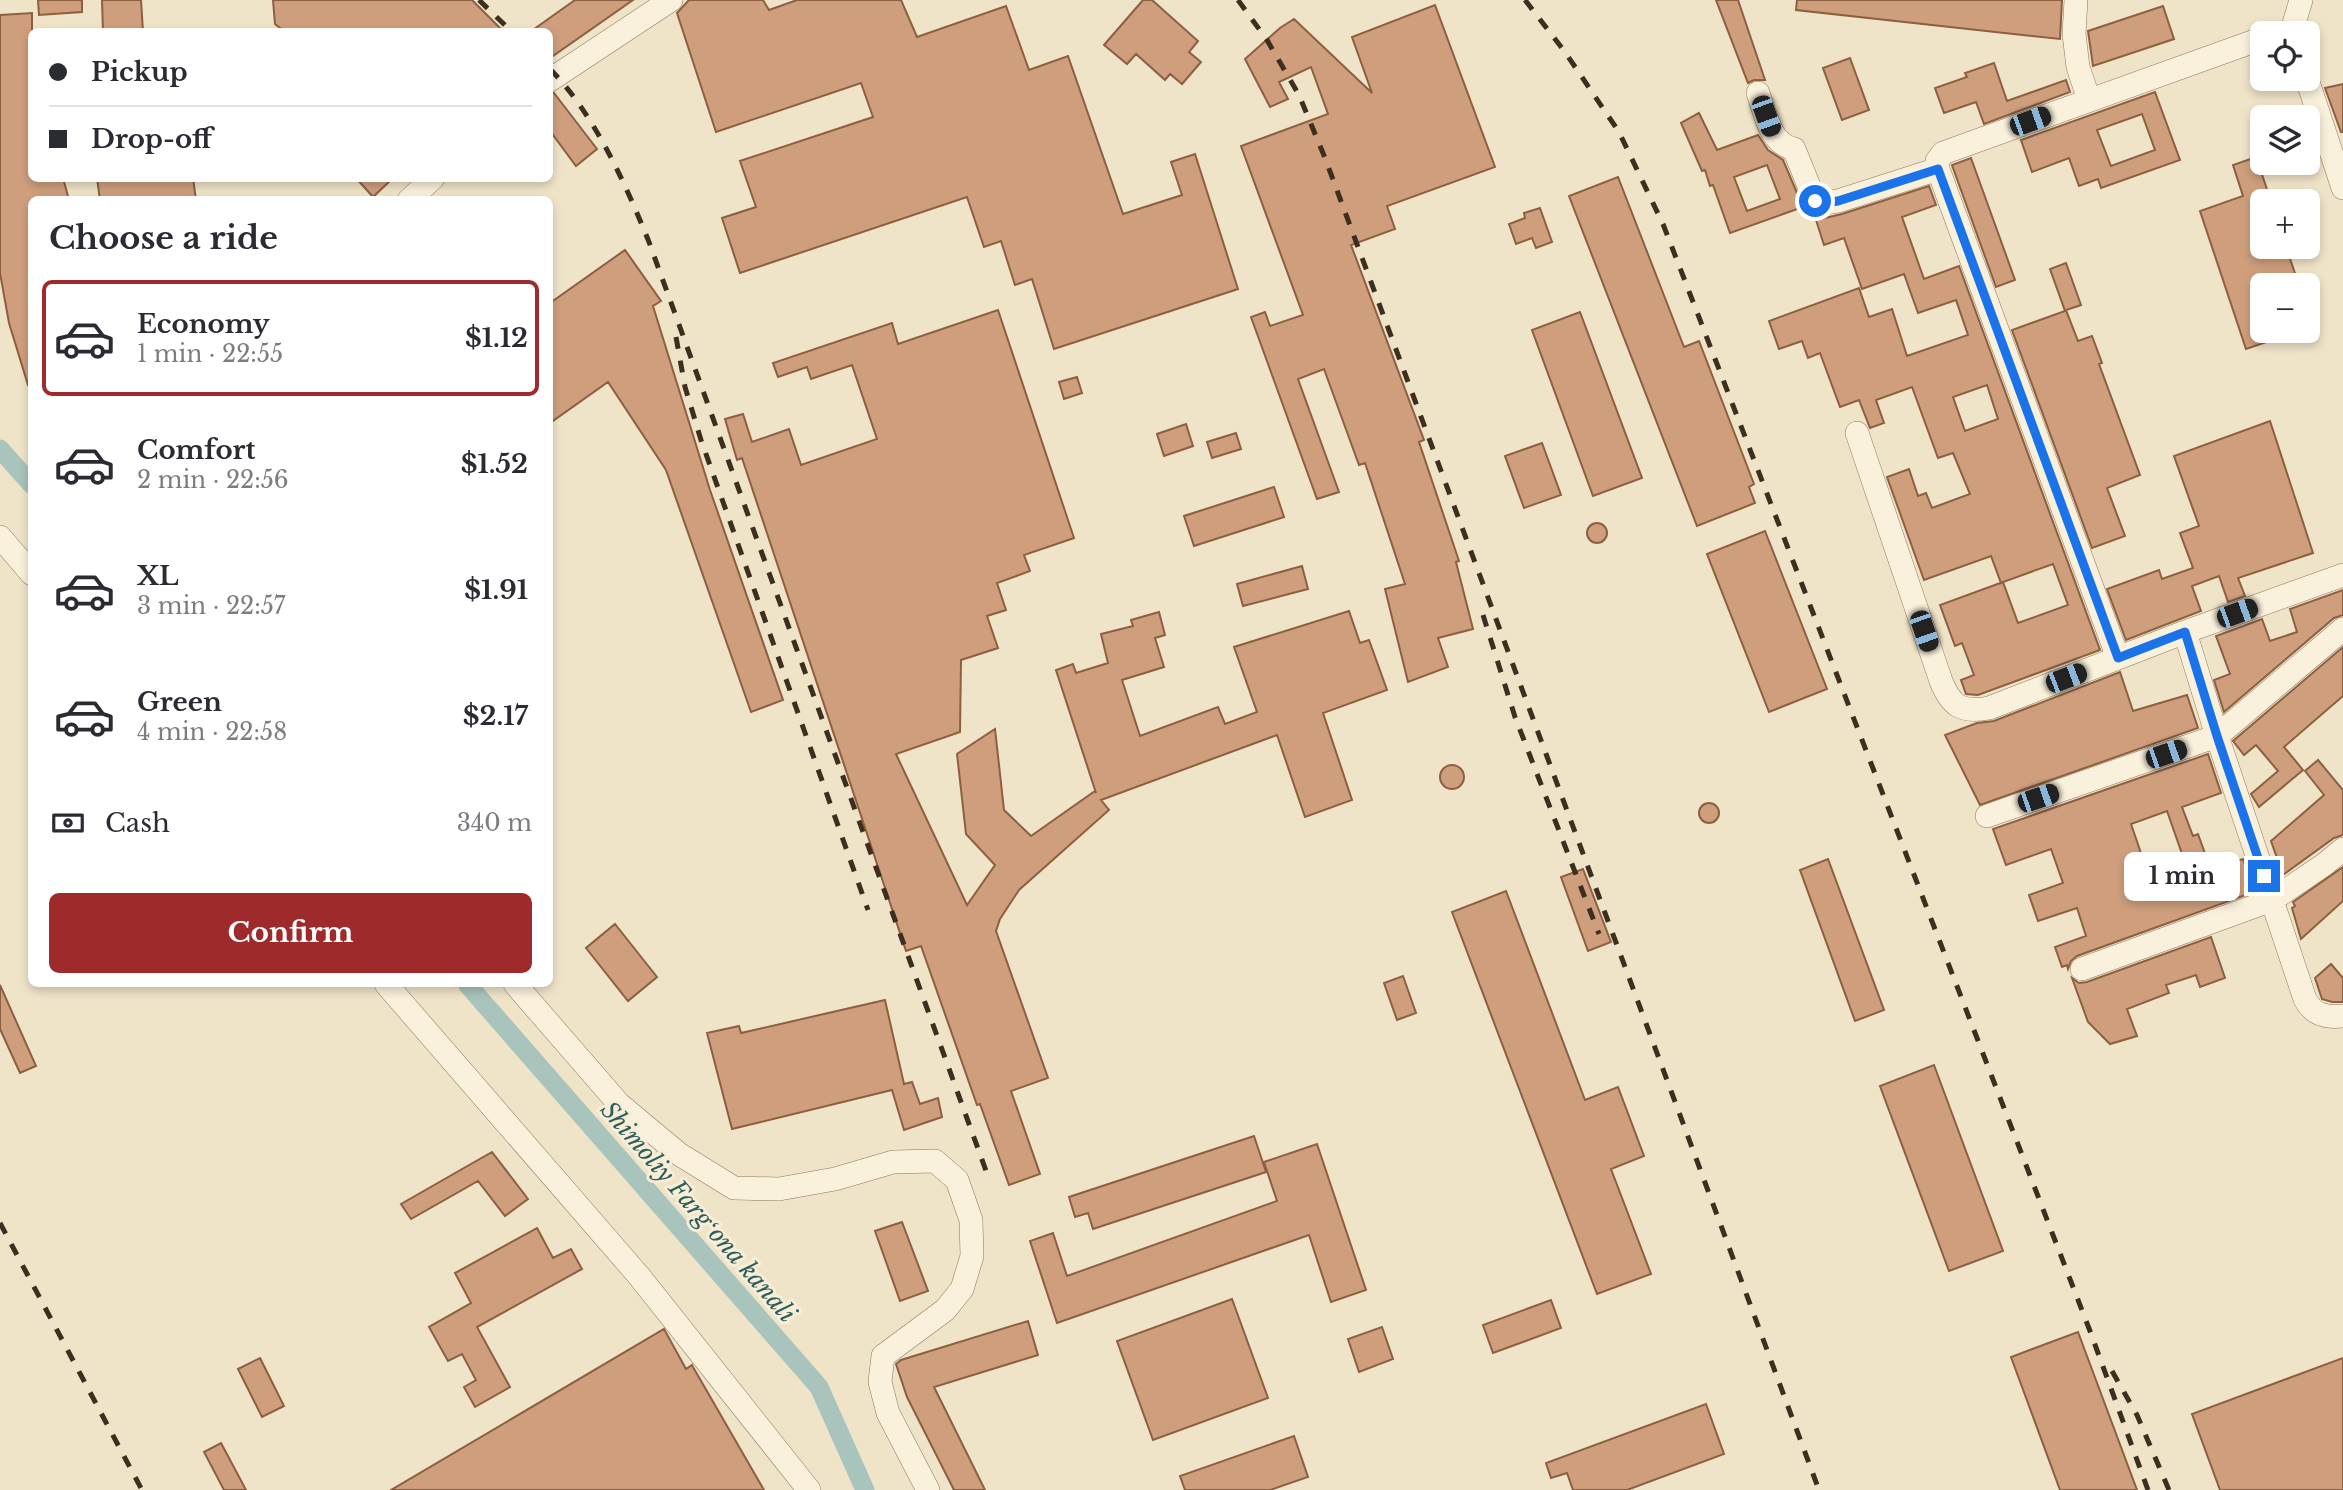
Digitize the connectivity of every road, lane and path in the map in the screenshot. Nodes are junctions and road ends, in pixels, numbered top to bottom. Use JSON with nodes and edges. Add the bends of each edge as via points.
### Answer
{"nodes":[{"id":1,"x":671,"y":0,"type":"edge"},
{"id":2,"x":2076,"y":0,"type":"edge"},
{"id":3,"x":2301,"y":0,"type":"edge"},
{"id":4,"x":2292,"y":21,"type":"edge"},
{"id":5,"x":2250,"y":43,"type":"edge"},
{"id":6,"x":553,"y":78,"type":"edge"},
{"id":7,"x":2311,"y":91,"type":"edge"},
{"id":8,"x":1758,"y":93,"type":"dead end"},
{"id":9,"x":2090,"y":100,"type":"junction"},
{"id":10,"x":1938,"y":169,"type":"junction"},
{"id":11,"x":429,"y":182,"type":"edge"},
{"id":12,"x":2343,"y":188,"type":"edge"},
{"id":13,"x":413,"y":196,"type":"edge"},
{"id":14,"x":1857,"y":433,"type":"dead end"},
{"id":15,"x":0,"y":537,"type":"edge"},
{"id":16,"x":28,"y":569,"type":"edge"},
{"id":17,"x":2343,"y":575,"type":"edge"},
{"id":18,"x":2343,"y":629,"type":"edge"},
{"id":19,"x":2185,"y":632,"type":"junction"},
{"id":20,"x":2118,"y":658,"type":"junction"},
{"id":21,"x":2217,"y":736,"type":"junction"},
{"id":22,"x":1987,"y":816,"type":"dead end"},
{"id":23,"x":2343,"y":849,"type":"edge"},
{"id":24,"x":2272,"y":900,"type":"junction"},
{"id":25,"x":2082,"y":969,"type":"dead end"},
{"id":26,"x":389,"y":987,"type":"edge"},
{"id":27,"x":518,"y":987,"type":"edge"},
{"id":28,"x":2343,"y":1016,"type":"edge"},
{"id":29,"x":809,"y":1490,"type":"edge"},
{"id":30,"x":928,"y":1490,"type":"edge"}],
"edges":[{"from":1,"to":6,"type":"street"},
{"from":2,"to":9,"type":"street","via":[[2078,67]]},
{"from":3,"to":4,"type":"street"},
{"from":5,"to":9,"type":"street"},
{"from":7,"to":12,"type":"street"},
{"from":8,"to":10,"type":"street","via":[[1775,139],[1794,149],[1815,201],[1838,201]]},
{"from":9,"to":10,"type":"street","via":[[1943,153]]},
{"from":10,"to":20,"type":"street"},
{"from":11,"to":13,"type":"street"},
{"from":14,"to":20,"type":"street","via":[[1941,681],[1954,704],[1966,709],[1989,708]]},
{"from":15,"to":16,"type":"street"},
{"from":17,"to":19,"type":"street"},
{"from":18,"to":21,"type":"street"},
{"from":19,"to":20,"type":"street"},
{"from":19,"to":21,"type":"street"},
{"from":21,"to":22,"type":"street"},
{"from":21,"to":24,"type":"street"},
{"from":23,"to":24,"type":"street"},
{"from":24,"to":25,"type":"street"},
{"from":24,"to":28,"type":"street","via":[[2310,1009]]},
{"from":26,"to":29,"type":"street","via":[[639,1276]]},
{"from":27,"to":30,"type":"street","via":[[619,1104],[678,1154],[734,1188],[779,1189],[893,1162],[935,1161],[957,1180],[971,1220],[972,1256],[962,1289],[946,1310],[883,1356],[880,1382],[888,1413]]}]}
